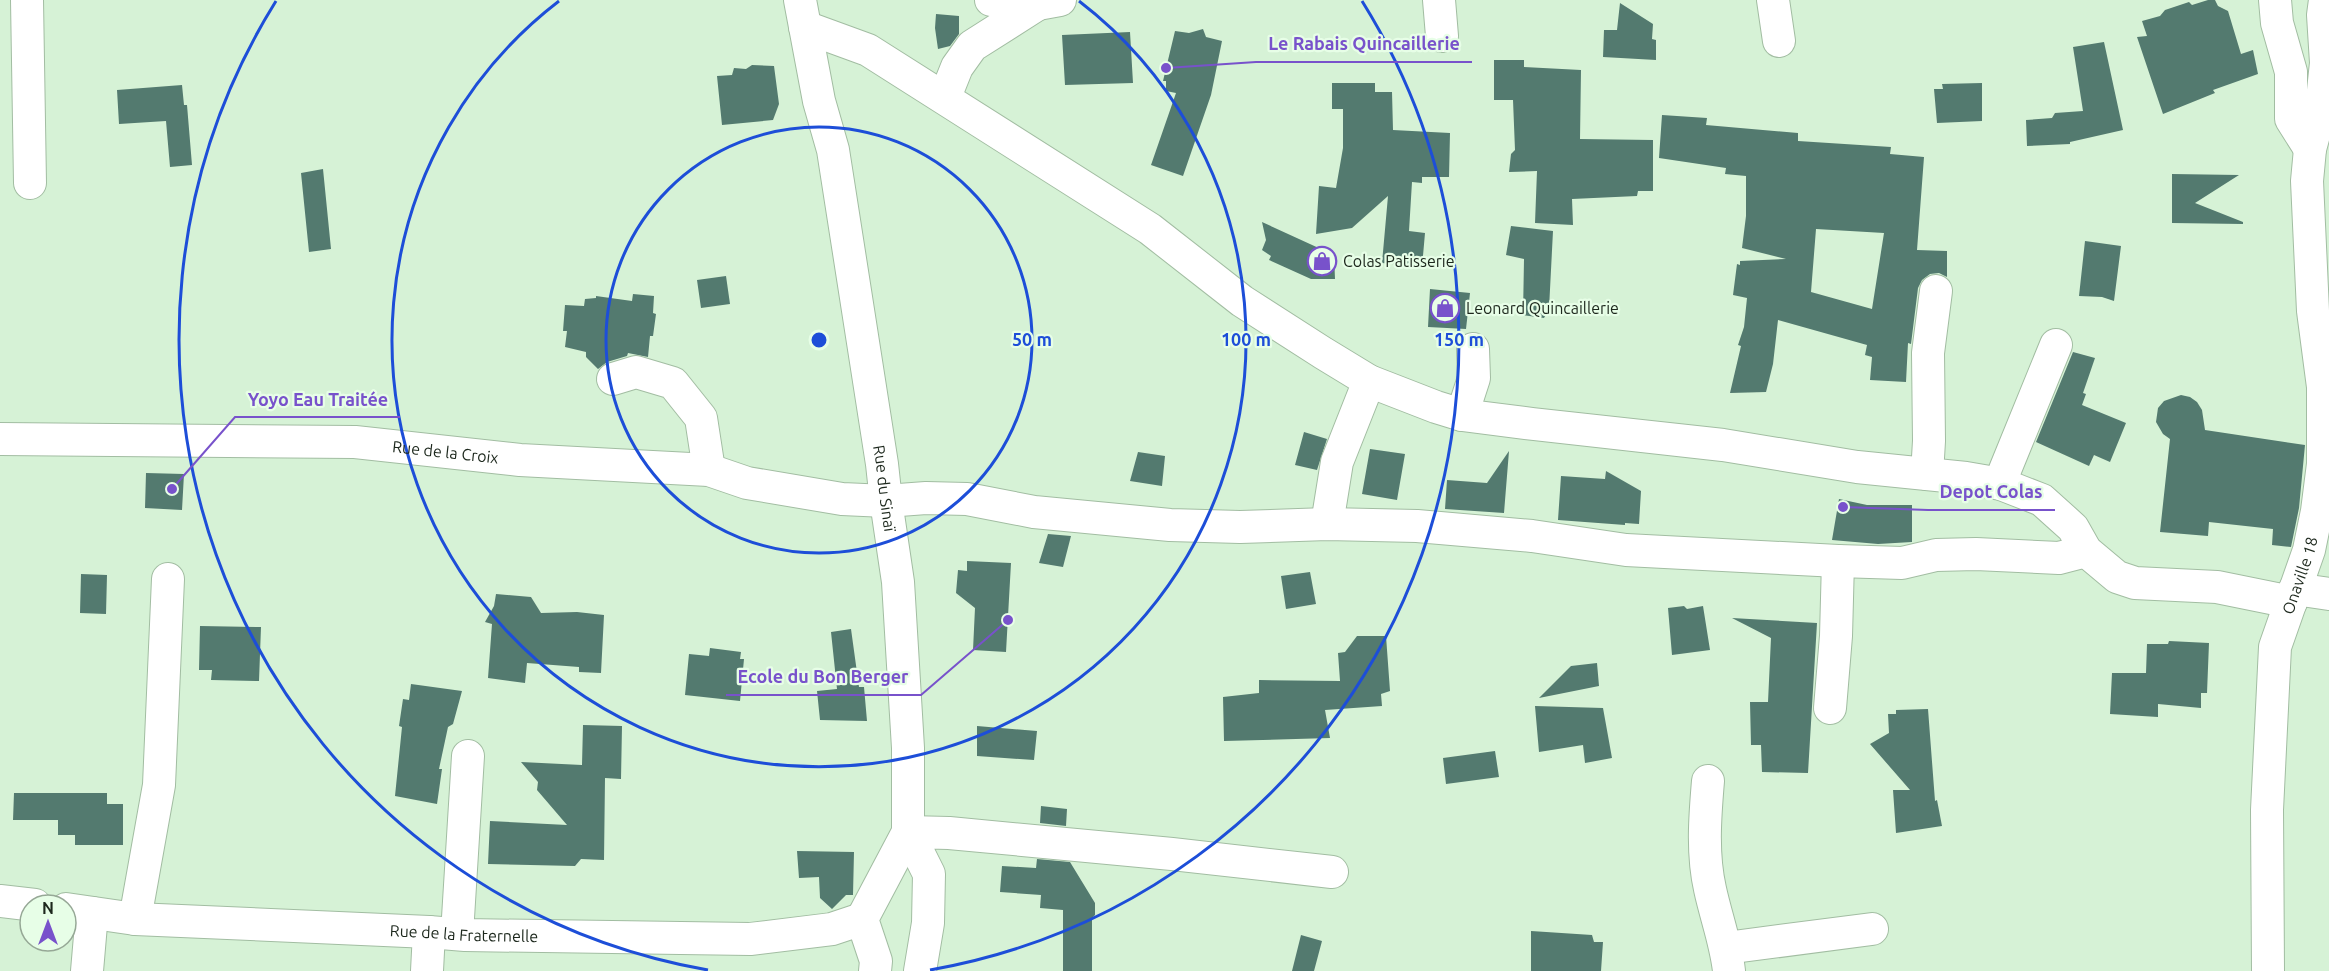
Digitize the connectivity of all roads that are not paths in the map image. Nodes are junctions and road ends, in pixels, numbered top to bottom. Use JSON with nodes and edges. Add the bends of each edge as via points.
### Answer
{"nodes":[{"id":1,"x":27,"y":0,"type":"edge"},
{"id":2,"x":991,"y":0,"type":"edge"},
{"id":3,"x":1439,"y":0,"type":"edge"},
{"id":4,"x":1773,"y":0,"type":"edge"},
{"id":5,"x":2275,"y":0,"type":"edge"},
{"id":6,"x":2325,"y":0,"type":"edge"},
{"id":7,"x":1049,"y":2,"type":"edge"},
{"id":8,"x":803,"y":14,"type":"edge"},
{"id":9,"x":1442,"y":36,"type":"dead end"},
{"id":10,"x":1779,"y":41,"type":"dead end"},
{"id":11,"x":945,"y":97,"type":"junction"},
{"id":12,"x":2310,"y":149,"type":"junction"},
{"id":13,"x":30,"y":183,"type":"dead end"},
{"id":14,"x":1936,"y":291,"type":"dead end"},
{"id":15,"x":2056,"y":345,"type":"dead end"},
{"id":16,"x":1473,"y":349,"type":"dead end"},
{"id":17,"x":613,"y":379,"type":"dead end"},
{"id":18,"x":1369,"y":381,"type":"junction"},
{"id":19,"x":1462,"y":414,"type":"junction"},
{"id":20,"x":0,"y":440,"type":"edge"},
{"id":21,"x":709,"y":470,"type":"junction"},
{"id":22,"x":1927,"y":474,"type":"junction"},
{"id":23,"x":2001,"y":484,"type":"junction"},
{"id":24,"x":885,"y":501,"type":"junction"},
{"id":25,"x":1327,"y":524,"type":"junction"},
{"id":26,"x":2086,"y":550,"type":"junction"},
{"id":27,"x":1838,"y":561,"type":"junction"},
{"id":28,"x":168,"y":579,"type":"dead end"},
{"id":29,"x":2329,"y":594,"type":"edge"},
{"id":30,"x":2293,"y":595,"type":"junction"},
{"id":31,"x":1830,"y":708,"type":"dead end"},
{"id":32,"x":468,"y":756,"type":"dead end"},
{"id":33,"x":1708,"y":781,"type":"dead end"},
{"id":34,"x":908,"y":832,"type":"junction"},
{"id":35,"x":1332,"y":872,"type":"dead end"},
{"id":36,"x":0,"y":901,"type":"edge"},
{"id":37,"x":18,"y":903,"type":"edge"},
{"id":38,"x":79,"y":911,"type":"edge"},
{"id":39,"x":135,"y":919,"type":"junction"},
{"id":40,"x":862,"y":919,"type":"junction"},
{"id":41,"x":1872,"y":929,"type":"dead end"},
{"id":42,"x":443,"y":933,"type":"junction"},
{"id":43,"x":1728,"y":960,"type":"edge"},
{"id":44,"x":87,"y":971,"type":"edge"},
{"id":45,"x":427,"y":971,"type":"edge"},
{"id":46,"x":875,"y":971,"type":"edge"},
{"id":47,"x":920,"y":971,"type":"edge"},
{"id":48,"x":2268,"y":971,"type":"edge"}],
"edges":[{"from":1,"to":13,"type":"street"},
{"from":2,"to":7,"type":"street"},
{"from":3,"to":9,"type":"street"},
{"from":4,"to":10,"type":"street"},
{"from":5,"to":12,"type":"street","via":[[2291,72],[2291,119]]},
{"from":6,"to":12,"type":"street","name":"Onaville 18","via":[[2326,63],[2321,109]]},
{"from":7,"to":11,"type":"street","via":[[972,46],[957,67]]},
{"from":8,"to":11,"type":"street"},
{"from":8,"to":24,"type":"street","name":"Rue du Sinaï","via":[[819,101],[833,150]]},
{"from":11,"to":18,"type":"street","via":[[1150,229],[1242,301]]},
{"from":12,"to":30,"type":"street","name":"Onaville 18","via":[[2307,223],[2323,387],[2323,464],[2309,550]]},
{"from":14,"to":22,"type":"street","via":[[1929,353]]},
{"from":15,"to":23,"type":"street"},
{"from":16,"to":19,"type":"street","via":[[1474,378]]},
{"from":17,"to":21,"type":"street","via":[[636,372],[674,383],[701,418]]},
{"from":18,"to":19,"type":"street"},
{"from":18,"to":25,"type":"street","via":[[1337,462]]},
{"from":19,"to":22,"type":"street"},
{"from":20,"to":21,"type":"street","name":"Rue de la Croix","via":[[355,442],[520,460]]},
{"from":21,"to":24,"type":"street","name":"Rue de la Croix","via":[[747,483],[842,499]]},
{"from":22,"to":23,"type":"street"},
{"from":23,"to":26,"type":"street","via":[[2042,500],[2073,528]]},
{"from":24,"to":25,"type":"street","name":"Rue de la Croix","via":[[967,499],[1034,512],[1170,525]]},
{"from":24,"to":34,"type":"street","name":"Rue du Sinaï","via":[[898,582],[908,748]]},
{"from":25,"to":27,"type":"street","name":"Rue de la Croix","via":[[1417,526],[1532,536],[1626,550]]},
{"from":26,"to":27,"type":"street","name":"Rue de la Croix","via":[[2059,558],[1976,554],[1936,555],[1902,563]]},
{"from":26,"to":30,"type":"street","via":[[2117,578],[2135,583]]},
{"from":27,"to":31,"type":"street"},
{"from":28,"to":39,"type":"street","via":[[159,785]]},
{"from":29,"to":30,"type":"street"},
{"from":30,"to":48,"type":"street","name":"Onaville 18","via":[[2275,647],[2271,704]]},
{"from":32,"to":42,"type":"street"},
{"from":33,"to":43,"type":"street","via":[[1704,829],[1709,887]]},
{"from":34,"to":35,"type":"street"},
{"from":34,"to":40,"type":"street","name":"Rue du Sinaï"},
{"from":34,"to":47,"type":"street","via":[[929,874],[928,923]]},
{"from":36,"to":37,"type":"street"},
{"from":38,"to":39,"type":"street","name":"Rue de la Fraternelle"},
{"from":38,"to":44,"type":"street"},
{"from":39,"to":42,"type":"street","name":"Rue de la Fraternelle"},
{"from":40,"to":42,"type":"street","name":"Rue de la Fraternelle","via":[[832,929],[750,939]]},
{"from":40,"to":46,"type":"street","via":[[876,961]]},
{"from":41,"to":43,"type":"street"},
{"from":42,"to":45,"type":"street"}]}
